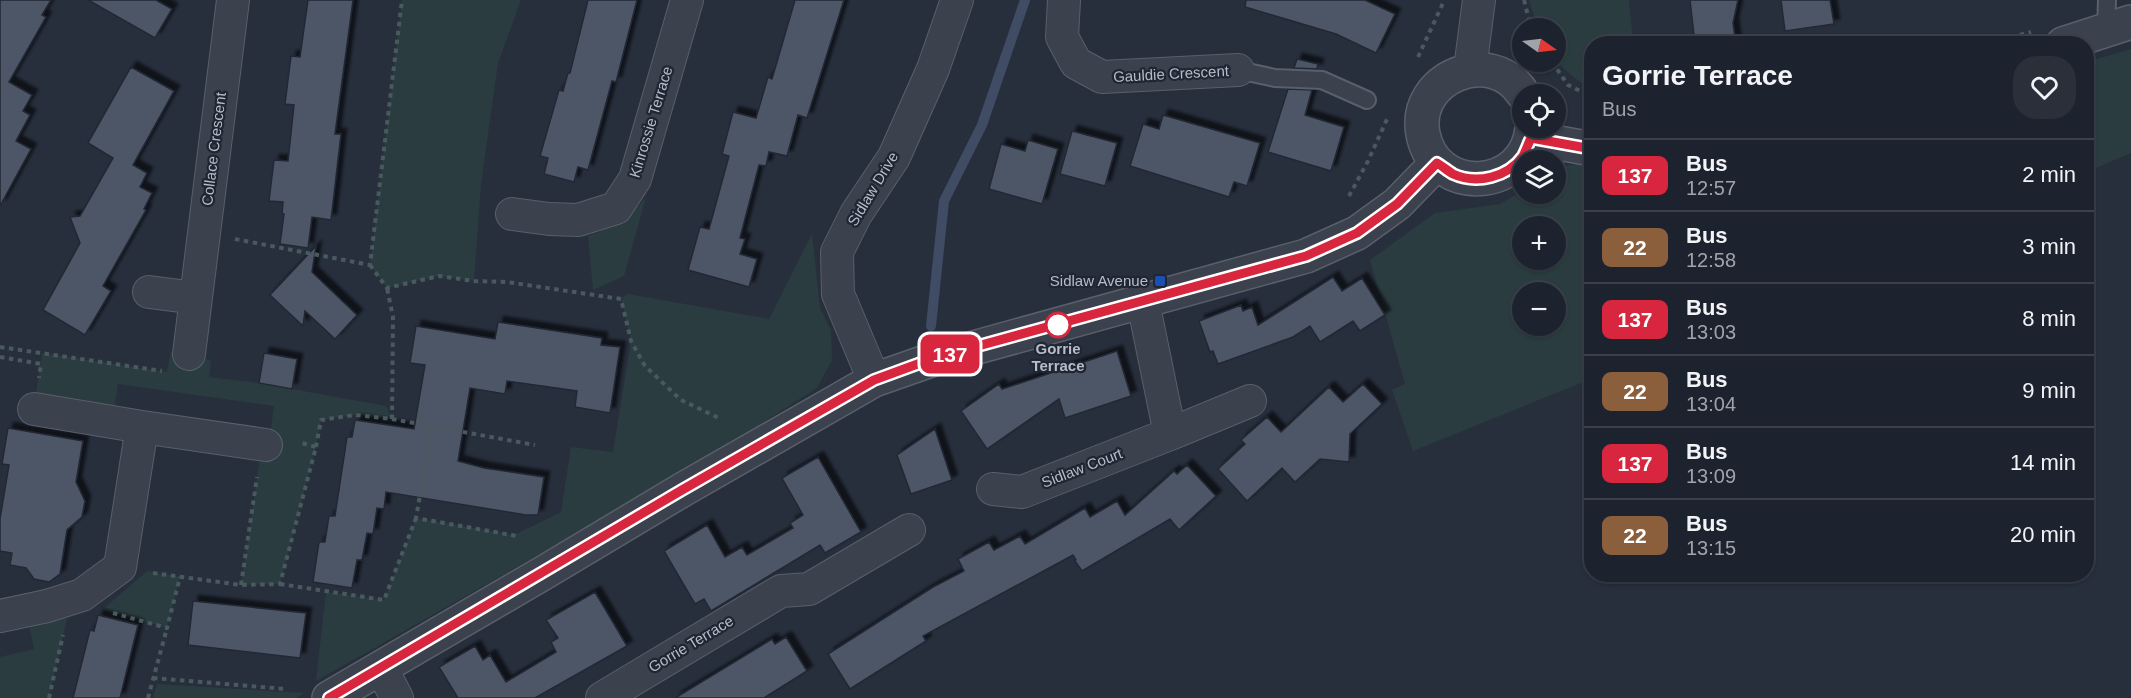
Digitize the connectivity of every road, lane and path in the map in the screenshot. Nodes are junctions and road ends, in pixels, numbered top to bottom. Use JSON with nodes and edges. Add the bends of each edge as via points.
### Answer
{"nodes":[{"id":1,"x":233,"y":0,"type":"edge"},
{"id":2,"x":402,"y":0,"type":"edge"},
{"id":3,"x":687,"y":0,"type":"edge"},
{"id":4,"x":957,"y":0,"type":"edge"},
{"id":5,"x":1064,"y":0,"type":"edge"},
{"id":6,"x":1444,"y":0,"type":"edge"},
{"id":7,"x":1479,"y":0,"type":"edge"},
{"id":8,"x":1524,"y":0,"type":"edge"},
{"id":9,"x":2115,"y":17,"type":"edge"},
{"id":10,"x":1528,"y":18,"type":"edge"},
{"id":11,"x":2078,"y":36,"type":"edge"},
{"id":12,"x":1414,"y":65,"type":"dead end"},
{"id":13,"x":1470,"y":69,"type":"junction"},
{"id":14,"x":1238,"y":70,"type":"joint"},
{"id":15,"x":1559,"y":72,"type":"edge"},
{"id":16,"x":1514,"y":84,"type":"edge"},
{"id":17,"x":1584,"y":93,"type":"edge"},
{"id":18,"x":1367,"y":100,"type":"dead end"},
{"id":19,"x":1390,"y":113,"type":"dead end"},
{"id":20,"x":1529,"y":138,"type":"edge"},
{"id":21,"x":1550,"y":138,"type":"edge"},
{"id":22,"x":1584,"y":147,"type":"edge"},
{"id":23,"x":1437,"y":163,"type":"junction"},
{"id":24,"x":1345,"y":203,"type":"dead end"},
{"id":25,"x":512,"y":214,"type":"dead end"},
{"id":26,"x":204,"y":233,"type":"junction"},
{"id":27,"x":370,"y":265,"type":"junction"},
{"id":28,"x":387,"y":288,"type":"junction"},
{"id":29,"x":149,"y":292,"type":"dead end"},
{"id":30,"x":196,"y":298,"type":"junction"},
{"id":31,"x":1143,"y":302,"type":"junction"},
{"id":32,"x":0,"y":347,"type":"edge"},
{"id":33,"x":189,"y":354,"type":"joint"},
{"id":34,"x":874,"y":380,"type":"junction"},
{"id":35,"x":1250,"y":401,"type":"dead end"},
{"id":36,"x":34,"y":409,"type":"dead end"},
{"id":37,"x":392,"y":419,"type":"junction"},
{"id":38,"x":721,"y":419,"type":"dead end"},
{"id":39,"x":432,"y":427,"type":"junction"},
{"id":40,"x":142,"y":428,"type":"junction"},
{"id":41,"x":1170,"y":434,"type":"junction"},
{"id":42,"x":266,"y":445,"type":"junction"},
{"id":43,"x":535,"y":445,"type":"dead end"},
{"id":44,"x":316,"y":447,"type":"junction"},
{"id":45,"x":993,"y":489,"type":"dead end"},
{"id":46,"x":416,"y":518,"type":"junction"},
{"id":47,"x":909,"y":530,"type":"dead end"},
{"id":48,"x":517,"y":536,"type":"dead end"},
{"id":49,"x":120,"y":567,"type":"junction"},
{"id":50,"x":180,"y":577,"type":"junction"},
{"id":51,"x":280,"y":584,"type":"junction"},
{"id":52,"x":241,"y":585,"type":"junction"},
{"id":53,"x":82,"y":595,"type":"junction"},
{"id":54,"x":0,"y":616,"type":"edge"},
{"id":55,"x":167,"y":628,"type":"junction"},
{"id":56,"x":64,"y":630,"type":"dead end"},
{"id":57,"x":381,"y":668,"type":"junction"},
{"id":58,"x":153,"y":678,"type":"junction"},
{"id":59,"x":285,"y":688,"type":"dead end"},
{"id":60,"x":49,"y":698,"type":"edge"},
{"id":61,"x":148,"y":698,"type":"edge"},
{"id":62,"x":329,"y":698,"type":"edge"},
{"id":63,"x":397,"y":698,"type":"edge"},
{"id":64,"x":602,"y":698,"type":"edge"}],
"edges":[{"from":1,"to":26,"type":"street","name":"Collace Crescent"},
{"from":2,"to":27,"type":"path"},
{"from":3,"to":25,"type":"street","name":"Kinrossie Terrace","via":[[635,180],[616,208],[578,220]]},
{"from":4,"to":34,"type":"street","name":"Sidlaw Drive","via":[[933,69],[894,157],[856,213],[837,252],[838,294]]},
{"from":5,"to":14,"type":"street","name":"Gauldie Crescent","via":[[1062,37],[1076,63],[1102,77]]},
{"from":6,"to":12,"type":"path"},
{"from":7,"to":13,"type":"street"},
{"from":8,"to":10,"type":"path"},
{"from":9,"to":11,"type":"street"},
{"from":13,"to":16,"type":"street","via":[[1487,70]]},
{"from":13,"to":23,"type":"street","via":[[1439,85],[1423,115],[1422,132]]},
{"from":14,"to":18,"type":"lane","name":"Gauldie Crescent","via":[[1275,78],[1322,80]]},
{"from":15,"to":17,"type":"path","via":[[1568,85]]},
{"from":19,"to":24,"type":"path"},
{"from":20,"to":23,"type":"street","via":[[1523,156],[1491,178],[1453,174]]},
{"from":21,"to":22,"type":"street"},
{"from":23,"to":31,"type":"street","via":[[1397,204],[1357,233],[1306,256]]},
{"from":26,"to":27,"type":"path"},
{"from":26,"to":30,"type":"street","name":"Collace Crescent"},
{"from":27,"to":28,"type":"path"},
{"from":28,"to":37,"type":"path","via":[[393,317]]},
{"from":28,"to":38,"type":"path","via":[[439,276],[621,299],[631,341],[645,366],[681,400]]},
{"from":29,"to":30,"type":"street"},
{"from":30,"to":33,"type":"street","name":"Collace Crescent"},
{"from":31,"to":34,"type":"street","via":[[934,358]]},
{"from":31,"to":41,"type":"street"},
{"from":32,"to":33,"type":"path","via":[[168,372],[171,351]]},
{"from":34,"to":57,"type":"street"},
{"from":35,"to":41,"type":"street","name":"Sidlaw Court"},
{"from":36,"to":40,"type":"street"},
{"from":37,"to":39,"type":"path"},
{"from":37,"to":44,"type":"path","via":[[356,415],[321,420]]},
{"from":39,"to":43,"type":"path"},
{"from":39,"to":46,"type":"path"},
{"from":40,"to":42,"type":"street"},
{"from":40,"to":49,"type":"street"},
{"from":41,"to":45,"type":"street","name":"Sidlaw Court","via":[[1022,492]]},
{"from":42,"to":44,"type":"path","via":[[274,435]]},
{"from":42,"to":52,"type":"path","via":[[260,458]]},
{"from":44,"to":51,"type":"path"},
{"from":46,"to":48,"type":"path"},
{"from":46,"to":51,"type":"path","via":[[384,600]]},
{"from":47,"to":64,"type":"street","name":"Gorrie Terrace","via":[[809,589],[781,591]]},
{"from":49,"to":50,"type":"path"},
{"from":49,"to":53,"type":"street"},
{"from":50,"to":52,"type":"path"},
{"from":50,"to":55,"type":"path"},
{"from":51,"to":52,"type":"path"},
{"from":53,"to":54,"type":"street"},
{"from":53,"to":55,"type":"path","via":[[89,611],[102,610]]},
{"from":55,"to":58,"type":"path"},
{"from":56,"to":60,"type":"path"},
{"from":57,"to":62,"type":"street"},
{"from":57,"to":63,"type":"street"},
{"from":58,"to":59,"type":"path"},
{"from":58,"to":61,"type":"path"}]}
